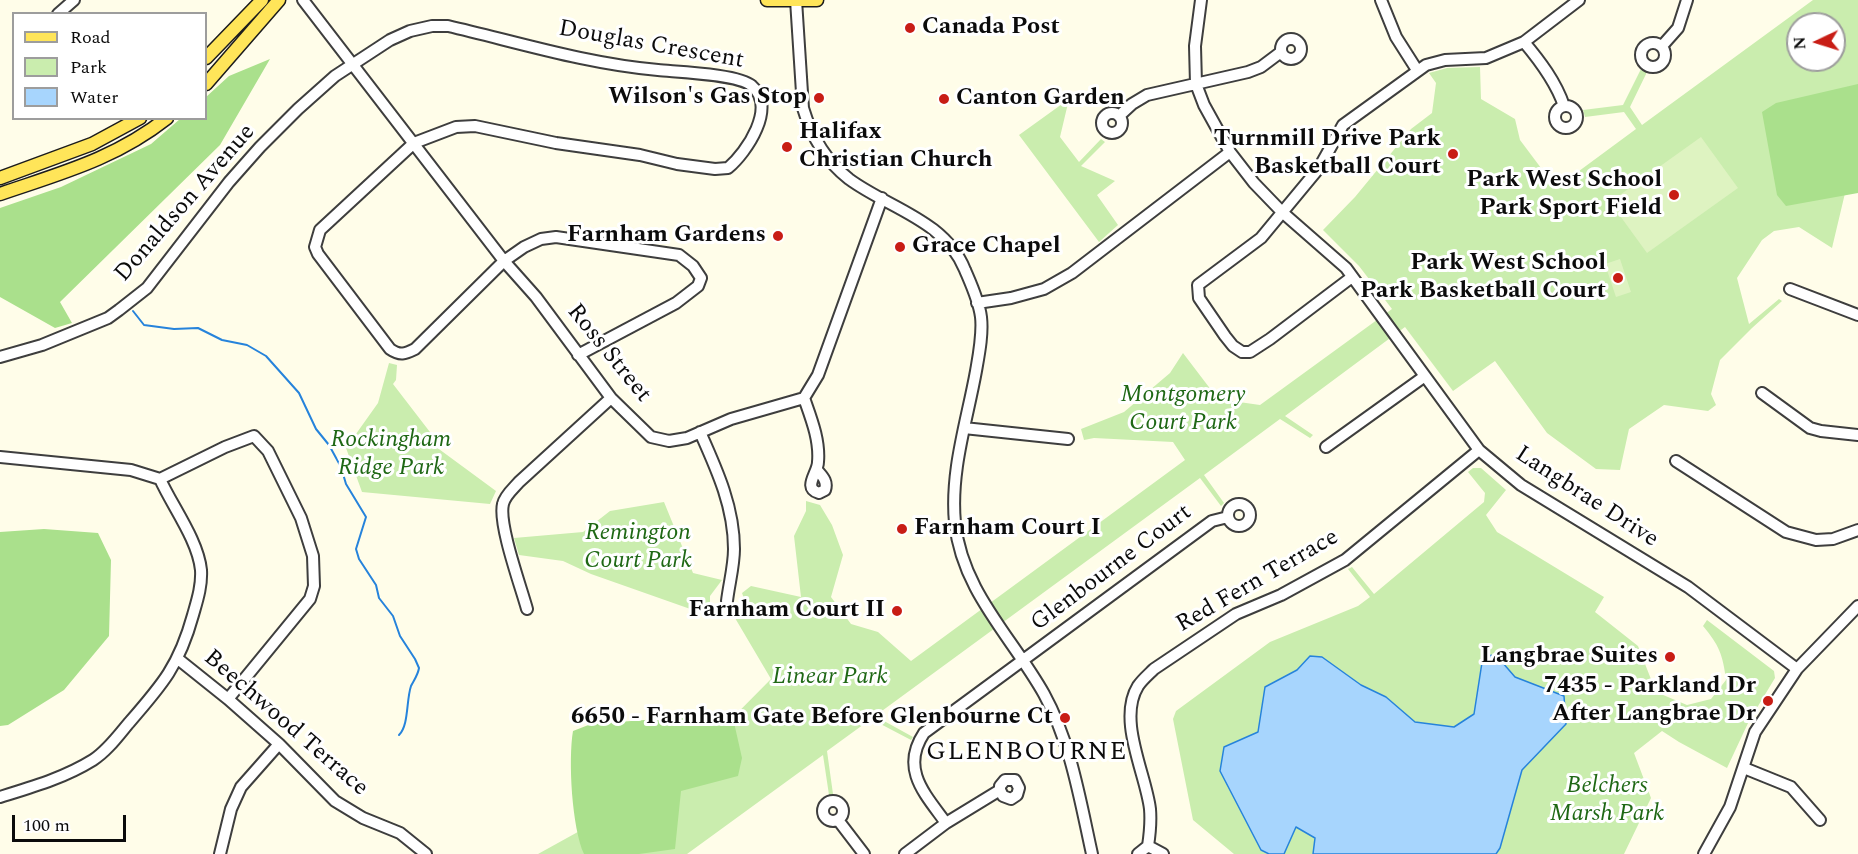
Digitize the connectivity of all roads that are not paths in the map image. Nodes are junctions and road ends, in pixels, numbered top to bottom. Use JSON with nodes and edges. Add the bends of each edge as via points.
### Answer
{"nodes":[{"id":1,"x":74,"y":0,"type":"edge"},
{"id":2,"x":262,"y":0,"type":"edge"},
{"id":3,"x":279,"y":0,"type":"edge"},
{"id":4,"x":303,"y":0,"type":"edge"},
{"id":5,"x":767,"y":0,"type":"edge"},
{"id":6,"x":817,"y":0,"type":"edge"},
{"id":7,"x":1201,"y":0,"type":"edge"},
{"id":8,"x":1382,"y":0,"type":"edge"},
{"id":9,"x":1579,"y":0,"type":"edge"},
{"id":10,"x":1687,"y":0,"type":"edge"},
{"id":11,"x":796,"y":1,"type":"edge"},
{"id":12,"x":60,"y":12,"type":"edge"},
{"id":13,"x":1524,"y":42,"type":"junction"},
{"id":14,"x":1662,"y":46,"type":"dead end"},
{"id":15,"x":1281,"y":52,"type":"dead end"},
{"id":16,"x":207,"y":57,"type":"edge"},
{"id":17,"x":354,"y":64,"type":"junction"},
{"id":18,"x":1417,"y":70,"type":"junction"},
{"id":19,"x":207,"y":83,"type":"edge"},
{"id":20,"x":1196,"y":84,"type":"junction"},
{"id":21,"x":1564,"y":106,"type":"dead end"},
{"id":22,"x":1119,"y":116,"type":"dead end"},
{"id":23,"x":137,"y":120,"type":"edge"},
{"id":24,"x":164,"y":120,"type":"edge"},
{"id":25,"x":414,"y":143,"type":"junction"},
{"id":26,"x":1230,"y":152,"type":"junction"},
{"id":27,"x":0,"y":178,"type":"edge"},
{"id":28,"x":0,"y":194,"type":"edge"},
{"id":29,"x":882,"y":198,"type":"junction"},
{"id":30,"x":1282,"y":212,"type":"junction"},
{"id":31,"x":504,"y":261,"type":"junction"},
{"id":32,"x":1352,"y":277,"type":"junction"},
{"id":33,"x":1790,"y":289,"type":"dead end"},
{"id":34,"x":977,"y":303,"type":"junction"},
{"id":35,"x":1858,"y":315,"type":"edge"},
{"id":36,"x":578,"y":355,"type":"junction"},
{"id":37,"x":0,"y":357,"type":"edge"},
{"id":38,"x":1425,"y":376,"type":"junction"},
{"id":39,"x":1762,"y":393,"type":"dead end"},
{"id":40,"x":611,"y":398,"type":"junction"},
{"id":41,"x":804,"y":398,"type":"junction"},
{"id":42,"x":964,"y":428,"type":"junction"},
{"id":43,"x":700,"y":432,"type":"junction"},
{"id":44,"x":1858,"y":435,"type":"edge"},
{"id":45,"x":1068,"y":439,"type":"dead end"},
{"id":46,"x":1326,"y":447,"type":"dead end"},
{"id":47,"x":1479,"y":450,"type":"junction"},
{"id":48,"x":0,"y":457,"type":"edge"},
{"id":49,"x":1676,"y":461,"type":"dead end"},
{"id":50,"x":817,"y":470,"type":"dead end"},
{"id":51,"x":160,"y":479,"type":"junction"},
{"id":52,"x":1228,"y":517,"type":"dead end"},
{"id":53,"x":1858,"y":530,"type":"edge"},
{"id":54,"x":727,"y":601,"type":"dead end"},
{"id":55,"x":1857,"y":607,"type":"edge"},
{"id":56,"x":527,"y":609,"type":"dead end"},
{"id":57,"x":178,"y":659,"type":"junction"},
{"id":58,"x":1024,"y":661,"type":"junction"},
{"id":59,"x":1797,"y":669,"type":"junction"},
{"id":60,"x":228,"y":699,"type":"junction"},
{"id":61,"x":279,"y":744,"type":"junction"},
{"id":62,"x":1744,"y":768,"type":"junction"},
{"id":63,"x":1000,"y":790,"type":"dead end"},
{"id":64,"x":0,"y":797,"type":"edge"},
{"id":65,"x":838,"y":819,"type":"dead end"},
{"id":66,"x":1820,"y":820,"type":"dead end"},
{"id":67,"x":946,"y":823,"type":"junction"},
{"id":68,"x":1148,"y":846,"type":"junction"},
{"id":69,"x":220,"y":854,"type":"edge"},
{"id":70,"x":426,"y":854,"type":"edge"},
{"id":71,"x":864,"y":854,"type":"edge"},
{"id":72,"x":905,"y":854,"type":"edge"},
{"id":73,"x":1092,"y":854,"type":"edge"},
{"id":74,"x":1138,"y":854,"type":"edge"},
{"id":75,"x":1163,"y":854,"type":"edge"},
{"id":76,"x":1704,"y":854,"type":"edge"}],
"edges":[{"from":1,"to":12,"type":"street"},
{"from":2,"to":16,"type":"main road"},
{"from":3,"to":19,"type":"main road"},
{"from":4,"to":17,"type":"street","name":"Ross Street"},
{"from":5,"to":11,"type":"main road"},
{"from":6,"to":11,"type":"main road"},
{"from":7,"to":20,"type":"street","name":"Langbrae Drive","via":[[1195,46]]},
{"from":8,"to":18,"type":"street","via":[[1396,37]]},
{"from":9,"to":13,"type":"street"},
{"from":10,"to":14,"type":"street","via":[[1678,28]]},
{"from":11,"to":29,"type":"street","via":[[802,99],[808,124],[834,164]]},
{"from":13,"to":18,"type":"street","via":[[1486,58],[1435,62]]},
{"from":13,"to":21,"type":"street","via":[[1552,80]]},
{"from":15,"to":20,"type":"street","via":[[1248,72]]},
{"from":17,"to":25,"type":"street","name":"Ross Street"},
{"from":17,"to":25,"type":"street","name":"Douglas Crescent","via":[[410,31],[448,26],[577,56],[744,81],[757,91],[762,104],[762,116],[744,152],[728,168],[676,164],[475,126],[456,127]]},
{"from":17,"to":37,"type":"street","name":"Donaldson Avenue","via":[[328,82],[260,147],[147,288],[108,318]]},
{"from":18,"to":30,"type":"street","via":[[1342,125],[1319,168]]},
{"from":20,"to":22,"type":"street","via":[[1147,95]]},
{"from":20,"to":26,"type":"street","name":"Langbrae Drive"},
{"from":23,"to":27,"type":"main road","via":[[92,144]]},
{"from":24,"to":28,"type":"main road","via":[[130,145],[101,159]]},
{"from":25,"to":31,"type":"street","name":"Ross Street"},
{"from":25,"to":31,"type":"street","via":[[320,230],[315,248],[390,349],[405,354],[415,349]]},
{"from":26,"to":30,"type":"street","name":"Langbrae Drive"},
{"from":26,"to":34,"type":"street","via":[[1072,273],[1044,289]]},
{"from":29,"to":34,"type":"street","via":[[915,216],[944,240],[964,267]]},
{"from":29,"to":41,"type":"street","via":[[822,366]]},
{"from":30,"to":32,"type":"street","name":"Langbrae Drive"},
{"from":30,"to":32,"type":"street","via":[[1261,238],[1198,285],[1199,298],[1233,346],[1242,352],[1256,349]]},
{"from":31,"to":36,"type":"street","name":"Ross Street"},
{"from":31,"to":36,"type":"street","via":[[541,239],[556,237],[679,255],[693,266],[701,278],[698,286],[676,303]]},
{"from":32,"to":38,"type":"street","name":"Langbrae Drive"},
{"from":33,"to":35,"type":"street"},
{"from":34,"to":42,"type":"street","via":[[980,345]]},
{"from":36,"to":40,"type":"street","name":"Ross Street"},
{"from":38,"to":46,"type":"street"},
{"from":38,"to":47,"type":"street","name":"Langbrae Drive"},
{"from":39,"to":44,"type":"street","via":[[1810,428]]},
{"from":40,"to":43,"type":"street","name":"Ross Street","via":[[651,436],[669,441]]},
{"from":40,"to":56,"type":"street","via":[[519,482],[502,506]]},
{"from":41,"to":43,"type":"street","name":"Ross Street"},
{"from":41,"to":50,"type":"street","via":[[814,424]]},
{"from":42,"to":45,"type":"street"},
{"from":42,"to":58,"type":"street","via":[[953,506],[959,548],[974,588]]},
{"from":43,"to":54,"type":"street","via":[[728,499],[733,528]]},
{"from":47,"to":59,"type":"street","name":"Langbrae Drive","via":[[1521,485],[1688,587]]},
{"from":47,"to":68,"type":"street","name":"Red Fern Terrace","via":[[1344,560],[1236,614],[1154,669],[1137,687],[1131,720],[1150,807]]},
{"from":48,"to":51,"type":"street","via":[[131,470]]},
{"from":49,"to":53,"type":"street","via":[[1793,535],[1833,539]]},
{"from":51,"to":57,"type":"street","via":[[194,547],[201,570],[199,593]]},
{"from":51,"to":60,"type":"street","via":[[254,436],[268,451],[296,508],[313,556],[314,586],[310,599]]},
{"from":52,"to":58,"type":"street","name":"Glenbourne Court","via":[[1212,521]]},
{"from":55,"to":59,"type":"street"},
{"from":57,"to":60,"type":"street","name":"Beechwood Terrace"},
{"from":57,"to":64,"type":"street","via":[[165,681],[96,758],[64,776]]},
{"from":58,"to":67,"type":"street","name":"Glenbourne Court","via":[[936,723],[918,743],[916,774]]},
{"from":58,"to":73,"type":"street","via":[[1045,696],[1070,757]]},
{"from":59,"to":62,"type":"street","via":[[1755,732]]},
{"from":60,"to":61,"type":"street","name":"Beechwood Terrace"},
{"from":61,"to":69,"type":"street","via":[[242,787],[231,809]]},
{"from":61,"to":70,"type":"street","name":"Beechwood Terrace","via":[[335,801],[400,833]]},
{"from":62,"to":66,"type":"street","via":[[1791,787]]},
{"from":62,"to":76,"type":"street","via":[[1730,807]]},
{"from":63,"to":67,"type":"street"},
{"from":65,"to":71,"type":"street"},
{"from":67,"to":72,"type":"street"},
{"from":68,"to":74,"type":"street"},
{"from":68,"to":75,"type":"street"}]}
